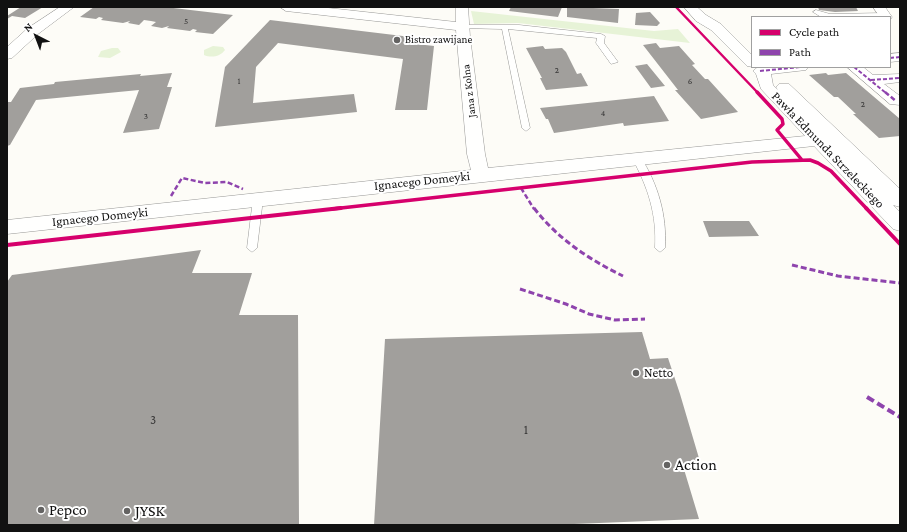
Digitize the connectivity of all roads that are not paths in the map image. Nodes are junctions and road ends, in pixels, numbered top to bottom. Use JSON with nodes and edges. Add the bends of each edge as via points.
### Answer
{"nodes":[{"id":1,"x":68,"y":7,"type":"edge"},
{"id":2,"x":286,"y":7,"type":"edge"},
{"id":3,"x":462,"y":7,"type":"edge"},
{"id":4,"x":690,"y":7,"type":"edge"},
{"id":5,"x":702,"y":7,"type":"edge"},
{"id":6,"x":816,"y":12,"type":"dead end"},
{"id":7,"x":830,"y":16,"type":"edge"},
{"id":8,"x":462,"y":27,"type":"junction"},
{"id":9,"x":505,"y":27,"type":"junction"},
{"id":10,"x":716,"y":27,"type":"junction"},
{"id":11,"x":7,"y":55,"type":"edge"},
{"id":12,"x":751,"y":61,"type":"edge"},
{"id":13,"x":614,"y":62,"type":"dead end"},
{"id":14,"x":758,"y":68,"type":"edge"},
{"id":15,"x":855,"y":68,"type":"edge"},
{"id":16,"x":900,"y":78,"type":"edge"},
{"id":17,"x":871,"y":80,"type":"junction"},
{"id":18,"x":896,"y":102,"type":"dead end"},
{"id":19,"x":526,"y":128,"type":"dead end"},
{"id":20,"x":837,"y":138,"type":"junction"},
{"id":21,"x":818,"y":140,"type":"junction"},
{"id":22,"x":637,"y":158,"type":"junction"},
{"id":23,"x":481,"y":175,"type":"junction"},
{"id":24,"x":258,"y":199,"type":"junction"},
{"id":25,"x":900,"y":200,"type":"edge"},
{"id":26,"x":900,"y":224,"type":"edge"},
{"id":27,"x":7,"y":227,"type":"edge"},
{"id":28,"x":252,"y":248,"type":"dead end"},
{"id":29,"x":660,"y":248,"type":"dead end"}],
"edges":[{"from":1,"to":11,"type":"street","via":[[33,31]]},
{"from":2,"to":8,"type":"street"},
{"from":3,"to":8,"type":"street","name":"Jana z Kolna"},
{"from":4,"to":10,"type":"street","name":"Pawła Edmunda Strzeleckiego","via":[[701,18]]},
{"from":5,"to":10,"type":"street","name":"Pawła Edmunda Strzeleckiego","via":[[713,18]]},
{"from":6,"to":7,"type":"lane"},
{"from":8,"to":9,"type":"lane"},
{"from":8,"to":23,"type":"street","name":"Jana z Kolna","via":[[476,154]]},
{"from":9,"to":13,"type":"lane","via":[[601,36],[600,43]]},
{"from":9,"to":19,"type":"lane"},
{"from":10,"to":12,"type":"street","name":"Pawła Edmunda Strzeleckiego"},
{"from":14,"to":20,"type":"street","name":"Pawła Edmunda Strzeleckiego","via":[[780,84]]},
{"from":14,"to":21,"type":"street","name":"Pawła Edmunda Strzeleckiego","via":[[766,86]]},
{"from":15,"to":17,"type":"street"},
{"from":16,"to":17,"type":"street"},
{"from":17,"to":18,"type":"street"},
{"from":20,"to":21,"type":"street","name":"Ignacego Domeyki"},
{"from":20,"to":25,"type":"street","name":"Pawła Edmunda Strzeleckiego"},
{"from":21,"to":22,"type":"street","name":"Ignacego Domeyki"},
{"from":21,"to":26,"type":"street","name":"Pawła Edmunda Strzeleckiego"},
{"from":22,"to":23,"type":"street","name":"Ignacego Domeyki"},
{"from":22,"to":29,"type":"lane","via":[[655,195],[661,224]]},
{"from":23,"to":24,"type":"street","name":"Ignacego Domeyki"},
{"from":24,"to":27,"type":"street","name":"Ignacego Domeyki"},
{"from":24,"to":28,"type":"lane"}]}
